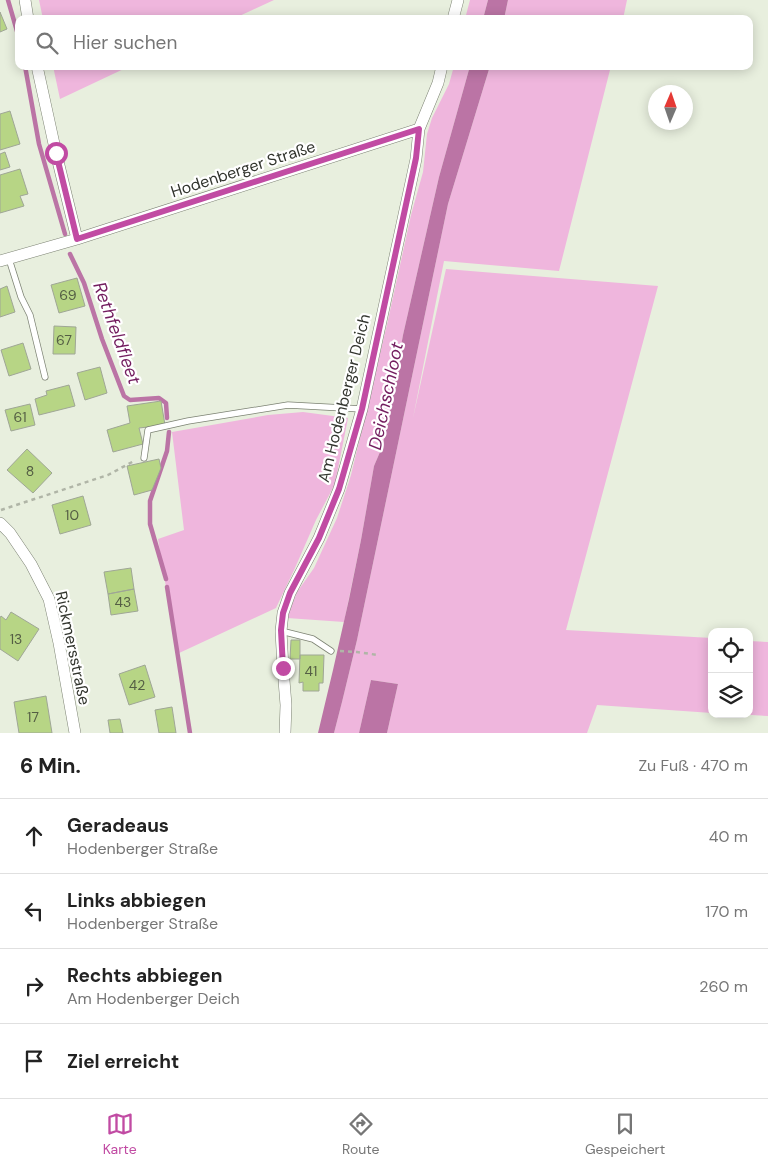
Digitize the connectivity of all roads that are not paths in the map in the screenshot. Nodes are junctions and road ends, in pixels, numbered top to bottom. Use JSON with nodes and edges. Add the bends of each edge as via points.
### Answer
{"nodes":[{"id":1,"x":25,"y":0,"type":"edge"},
{"id":2,"x":458,"y":0,"type":"edge"},
{"id":3,"x":27,"y":15,"type":"edge"},
{"id":4,"x":454,"y":15,"type":"edge"},
{"id":5,"x":38,"y":70,"type":"edge"},
{"id":6,"x":441,"y":70,"type":"edge"},
{"id":7,"x":419,"y":129,"type":"junction"},
{"id":8,"x":77,"y":239,"type":"junction"},
{"id":9,"x":5,"y":260,"type":"edge"},
{"id":10,"x":45,"y":377,"type":"dead end"},
{"id":11,"x":362,"y":409,"type":"junction"},
{"id":12,"x":144,"y":458,"type":"road end"},
{"id":13,"x":0,"y":523,"type":"edge"},
{"id":14,"x":281,"y":630,"type":"junction"},
{"id":15,"x":331,"y":651,"type":"road end"},
{"id":16,"x":75,"y":733,"type":"edge"},
{"id":17,"x":285,"y":733,"type":"edge"}],
"edges":[{"from":1,"to":3,"type":"street"},
{"from":2,"to":4,"type":"street"},
{"from":5,"to":8,"type":"street"},
{"from":6,"to":7,"type":"street","name":"Am Hodenberger Deich"},
{"from":7,"to":8,"type":"street","name":"Hodenberger Straße"},
{"from":7,"to":11,"type":"street","name":"Am Hodenberger Deich","via":[[416,158]]},
{"from":8,"to":9,"type":"street","name":"Hodenberger Straße"},
{"from":9,"to":10,"type":"lane","via":[[30,315]]},
{"from":11,"to":12,"type":"lane","via":[[288,405],[188,421],[148,430]]},
{"from":11,"to":14,"type":"street","name":"Am Hodenberger Deich","via":[[339,489],[319,538],[290,593]]},
{"from":13,"to":16,"type":"street","name":"Rickmersstraße","via":[[10,532],[31,564],[49,599]]},
{"from":14,"to":15,"type":"lane","via":[[313,639]]},
{"from":14,"to":17,"type":"street","name":"Am Hodenberger Deich"}]}
